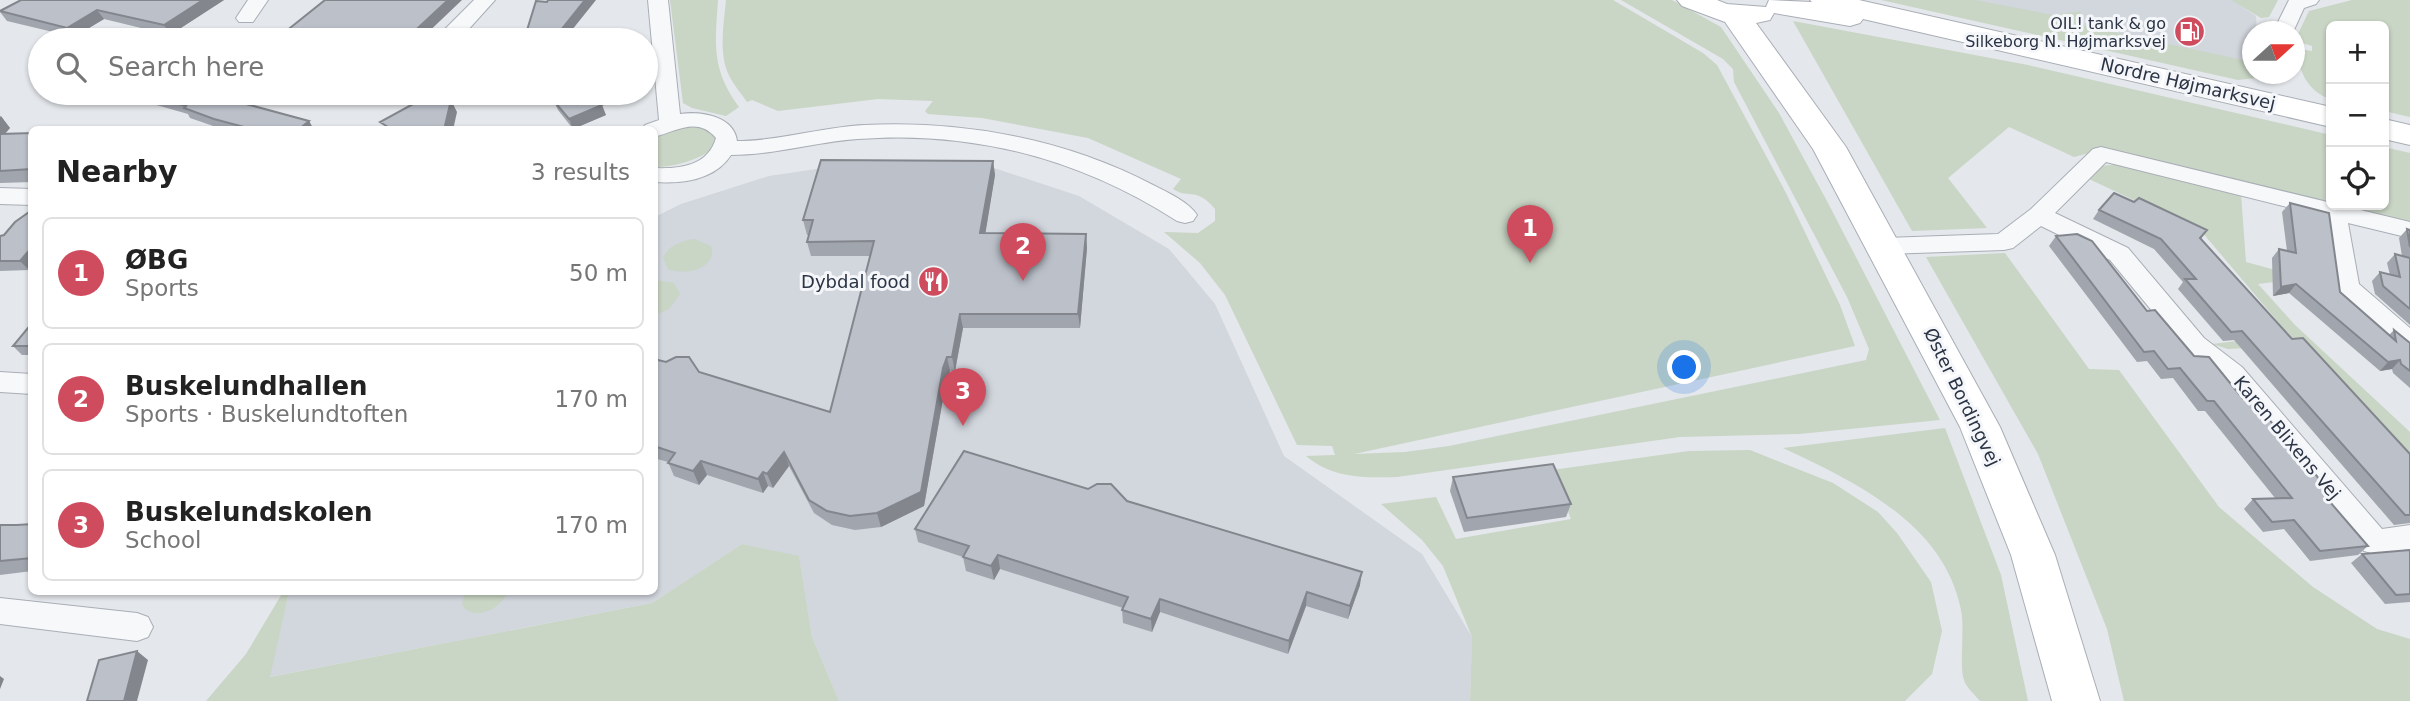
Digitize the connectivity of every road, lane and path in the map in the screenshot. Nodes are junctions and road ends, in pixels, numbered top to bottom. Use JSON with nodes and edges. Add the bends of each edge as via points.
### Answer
{"nodes":[{"id":1,"x":258,"y":0,"type":"edge"},
{"id":2,"x":485,"y":0,"type":"edge"},
{"id":3,"x":658,"y":0,"type":"edge"},
{"id":4,"x":1692,"y":0,"type":"edge"},
{"id":5,"x":1825,"y":0,"type":"edge"},
{"id":6,"x":2309,"y":0,"type":"edge"},
{"id":7,"x":1765,"y":9,"type":"edge"},
{"id":8,"x":246,"y":18,"type":"dead end"},
{"id":9,"x":2288,"y":21,"type":"edge"},
{"id":10,"x":1921,"y":25,"type":"junction"},
{"id":11,"x":457,"y":28,"type":"edge"},
{"id":12,"x":2326,"y":116,"type":"edge"},
{"id":13,"x":661,"y":126,"type":"edge"},
{"id":14,"x":2389,"y":130,"type":"edge"},
{"id":15,"x":2410,"y":135,"type":"edge"},
{"id":16,"x":726,"y":148,"type":"junction"},
{"id":17,"x":658,"y":175,"type":"edge"},
{"id":18,"x":0,"y":196,"type":"edge"},
{"id":19,"x":28,"y":197,"type":"edge"},
{"id":20,"x":2334,"y":212,"type":"junction"},
{"id":21,"x":1185,"y":215,"type":"dead end"},
{"id":22,"x":2039,"y":215,"type":"junction"},
{"id":23,"x":2410,"y":230,"type":"edge"},
{"id":24,"x":1885,"y":246,"type":"junction"},
{"id":25,"x":2410,"y":343,"type":"edge"},
{"id":26,"x":0,"y":382,"type":"edge"},
{"id":27,"x":28,"y":384,"type":"edge"},
{"id":28,"x":2410,"y":537,"type":"edge"},
{"id":29,"x":0,"y":611,"type":"edge"},
{"id":30,"x":137,"y":627,"type":"dead end"},
{"id":31,"x":2076,"y":701,"type":"edge"}],
"edges":[{"from":1,"to":8,"type":"street"},
{"from":2,"to":11,"type":"street"},
{"from":3,"to":13,"type":"street"},
{"from":4,"to":7,"type":"street","name":"Nordre Højmarksvej","via":[[1710,10]]},
{"from":5,"to":10,"type":"street","name":"Nordre Højmarksvej"},
{"from":6,"to":9,"type":"street","via":[[2296,4]]},
{"from":7,"to":10,"type":"street","name":"Nordre Højmarksvej"},
{"from":7,"to":24,"type":"street","name":"Øster Bordingvej","via":[[1829,147]]},
{"from":10,"to":12,"type":"street","name":"Nordre Højmarksvej"},
{"from":13,"to":16,"type":"street","via":[[685,120],[713,123],[727,138]]},
{"from":14,"to":15,"type":"street"},
{"from":16,"to":17,"type":"street","via":[[704,168]]},
{"from":16,"to":21,"type":"street","via":[[753,149],[858,132],[1002,140],[1060,152],[1122,176]]},
{"from":18,"to":19,"type":"street"},
{"from":20,"to":22,"type":"street","via":[[2101,154]]},
{"from":20,"to":23,"type":"street"},
{"from":20,"to":25,"type":"street","via":[[2347,288]]},
{"from":22,"to":24,"type":"street","via":[[2004,242]]},
{"from":22,"to":28,"type":"street","name":"Karen Blixens Vej","via":[[2119,254],[2195,345],[2233,374],[2375,542]]},
{"from":24,"to":31,"type":"street","name":"Øster Bordingvej","via":[[1980,427],[2033,555]]},
{"from":26,"to":27,"type":"street"},
{"from":29,"to":30,"type":"street"}]}
